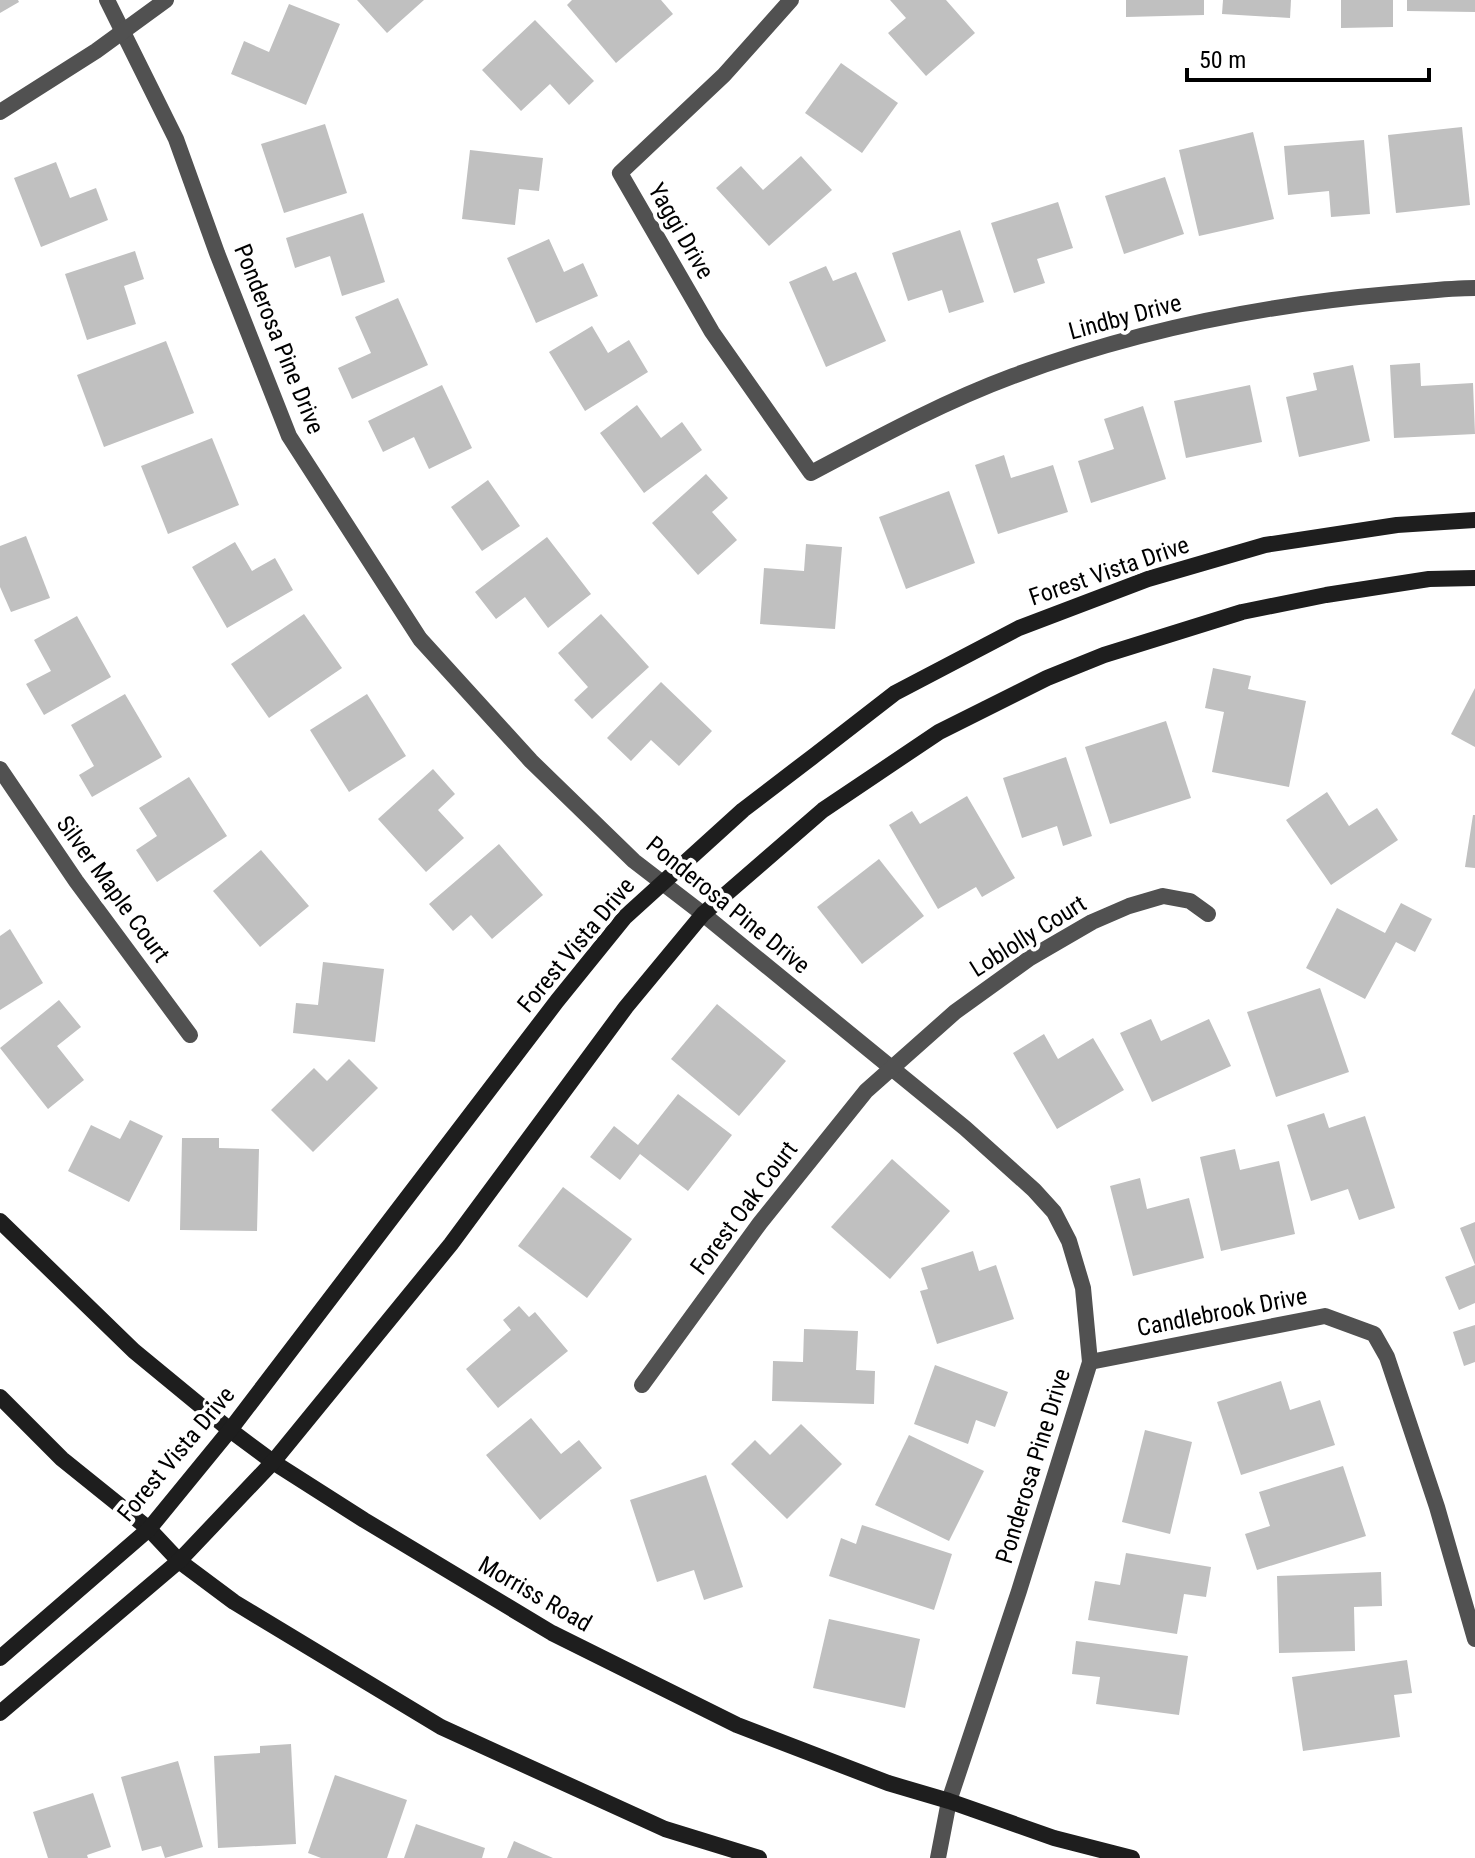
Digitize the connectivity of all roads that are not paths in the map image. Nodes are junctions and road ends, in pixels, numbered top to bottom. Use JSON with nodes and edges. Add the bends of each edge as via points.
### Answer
{"nodes":[{"id":1,"x":107,"y":0,"type":"edge"},
{"id":2,"x":166,"y":0,"type":"edge"},
{"id":3,"x":791,"y":0,"type":"edge"},
{"id":4,"x":123,"y":31,"type":"junction"},
{"id":5,"x":0,"y":112,"type":"edge"},
{"id":6,"x":1475,"y":288,"type":"edge"},
{"id":7,"x":811,"y":473,"type":"joint"},
{"id":8,"x":1475,"y":520,"type":"edge"},
{"id":9,"x":1475,"y":578,"type":"edge"},
{"id":10,"x":0,"y":769,"type":"edge"},
{"id":11,"x":662,"y":883,"type":"junction"},
{"id":12,"x":703,"y":914,"type":"junction"},
{"id":13,"x":1208,"y":914,"type":"dead end"},
{"id":14,"x":190,"y":1035,"type":"dead end"},
{"id":15,"x":891,"y":1067,"type":"junction"},
{"id":16,"x":0,"y":1221,"type":"edge"},
{"id":17,"x":1090,"y":1362,"type":"junction"},
{"id":18,"x":642,"y":1385,"type":"dead end"},
{"id":19,"x":0,"y":1397,"type":"edge"},
{"id":20,"x":230,"y":1430,"type":"junction"},
{"id":21,"x":273,"y":1462,"type":"junction"},
{"id":22,"x":149,"y":1529,"type":"junction"},
{"id":23,"x":179,"y":1561,"type":"junction"},
{"id":24,"x":1475,"y":1639,"type":"edge"},
{"id":25,"x":0,"y":1658,"type":"edge"},
{"id":26,"x":0,"y":1713,"type":"edge"},
{"id":27,"x":949,"y":1801,"type":"junction"},
{"id":28,"x":759,"y":1858,"type":"edge"},
{"id":29,"x":938,"y":1858,"type":"edge"},
{"id":30,"x":1132,"y":1858,"type":"edge"}],
"edges":[{"from":1,"to":4,"type":"street","name":"Ponderosa Pine Drive"},
{"from":2,"to":4,"type":"street"},
{"from":3,"to":7,"type":"street","name":"Yaggi Drive","via":[[724,75],[620,173],[712,332]]},
{"from":4,"to":5,"type":"street"},
{"from":4,"to":11,"type":"street","name":"Ponderosa Pine Drive","via":[[176,139],[289,436],[420,639],[531,761]]},
{"from":6,"to":7,"type":"street","name":"Lindby Drive","via":[[1343,298],[1115,342],[1011,377],[907,422]]},
{"from":8,"to":11,"type":"main road","name":"Forest Vista Drive","via":[[1397,525],[1265,545],[1148,579],[1019,628],[895,693],[743,810]]},
{"from":9,"to":12,"type":"main road","via":[[1429,579],[1242,612],[1158,636],[1047,678],[939,732],[823,810]]},
{"from":10,"to":14,"type":"street","name":"Silver Maple Court"},
{"from":11,"to":12,"type":"street","name":"Ponderosa Pine Drive"},
{"from":11,"to":20,"type":"main road","name":"Forest Vista Drive","via":[[625,917],[557,1001]]},
{"from":12,"to":15,"type":"street","name":"Ponderosa Pine Drive"},
{"from":12,"to":21,"type":"main road","via":[[626,1007],[451,1244]]},
{"from":13,"to":15,"type":"street","name":"Loblolly Court","via":[[1190,901],[1163,896],[1092,922],[994,982]]},
{"from":15,"to":17,"type":"street","name":"Ponderosa Pine Drive","via":[[1054,1212],[1083,1288]]},
{"from":15,"to":18,"type":"street","name":"Forest Oak Court","via":[[760,1223]]},
{"from":16,"to":20,"type":"main road","name":"Morriss Road","via":[[134,1351]]},
{"from":17,"to":24,"type":"street","name":"Candlebrook Drive","via":[[1325,1316],[1374,1334],[1387,1357],[1437,1507]]},
{"from":17,"to":27,"type":"street","name":"Ponderosa Pine Drive"},
{"from":19,"to":22,"type":"main road","via":[[62,1459]]},
{"from":20,"to":21,"type":"main road","name":"Morriss Road"},
{"from":20,"to":22,"type":"main road","name":"Forest Vista Drive"},
{"from":21,"to":23,"type":"main road"},
{"from":21,"to":27,"type":"main road","name":"Morriss Road","via":[[552,1633],[664,1690],[751,1730]]},
{"from":22,"to":23,"type":"main road"},
{"from":22,"to":25,"type":"main road","name":"Forest Vista Drive"},
{"from":23,"to":26,"type":"main road"},
{"from":23,"to":28,"type":"main road","via":[[234,1602],[441,1727],[665,1829]]},
{"from":27,"to":29,"type":"street","name":"Ponderosa Pine Drive"},
{"from":27,"to":30,"type":"main road","name":"Morriss Road","via":[[1054,1838]]}]}
